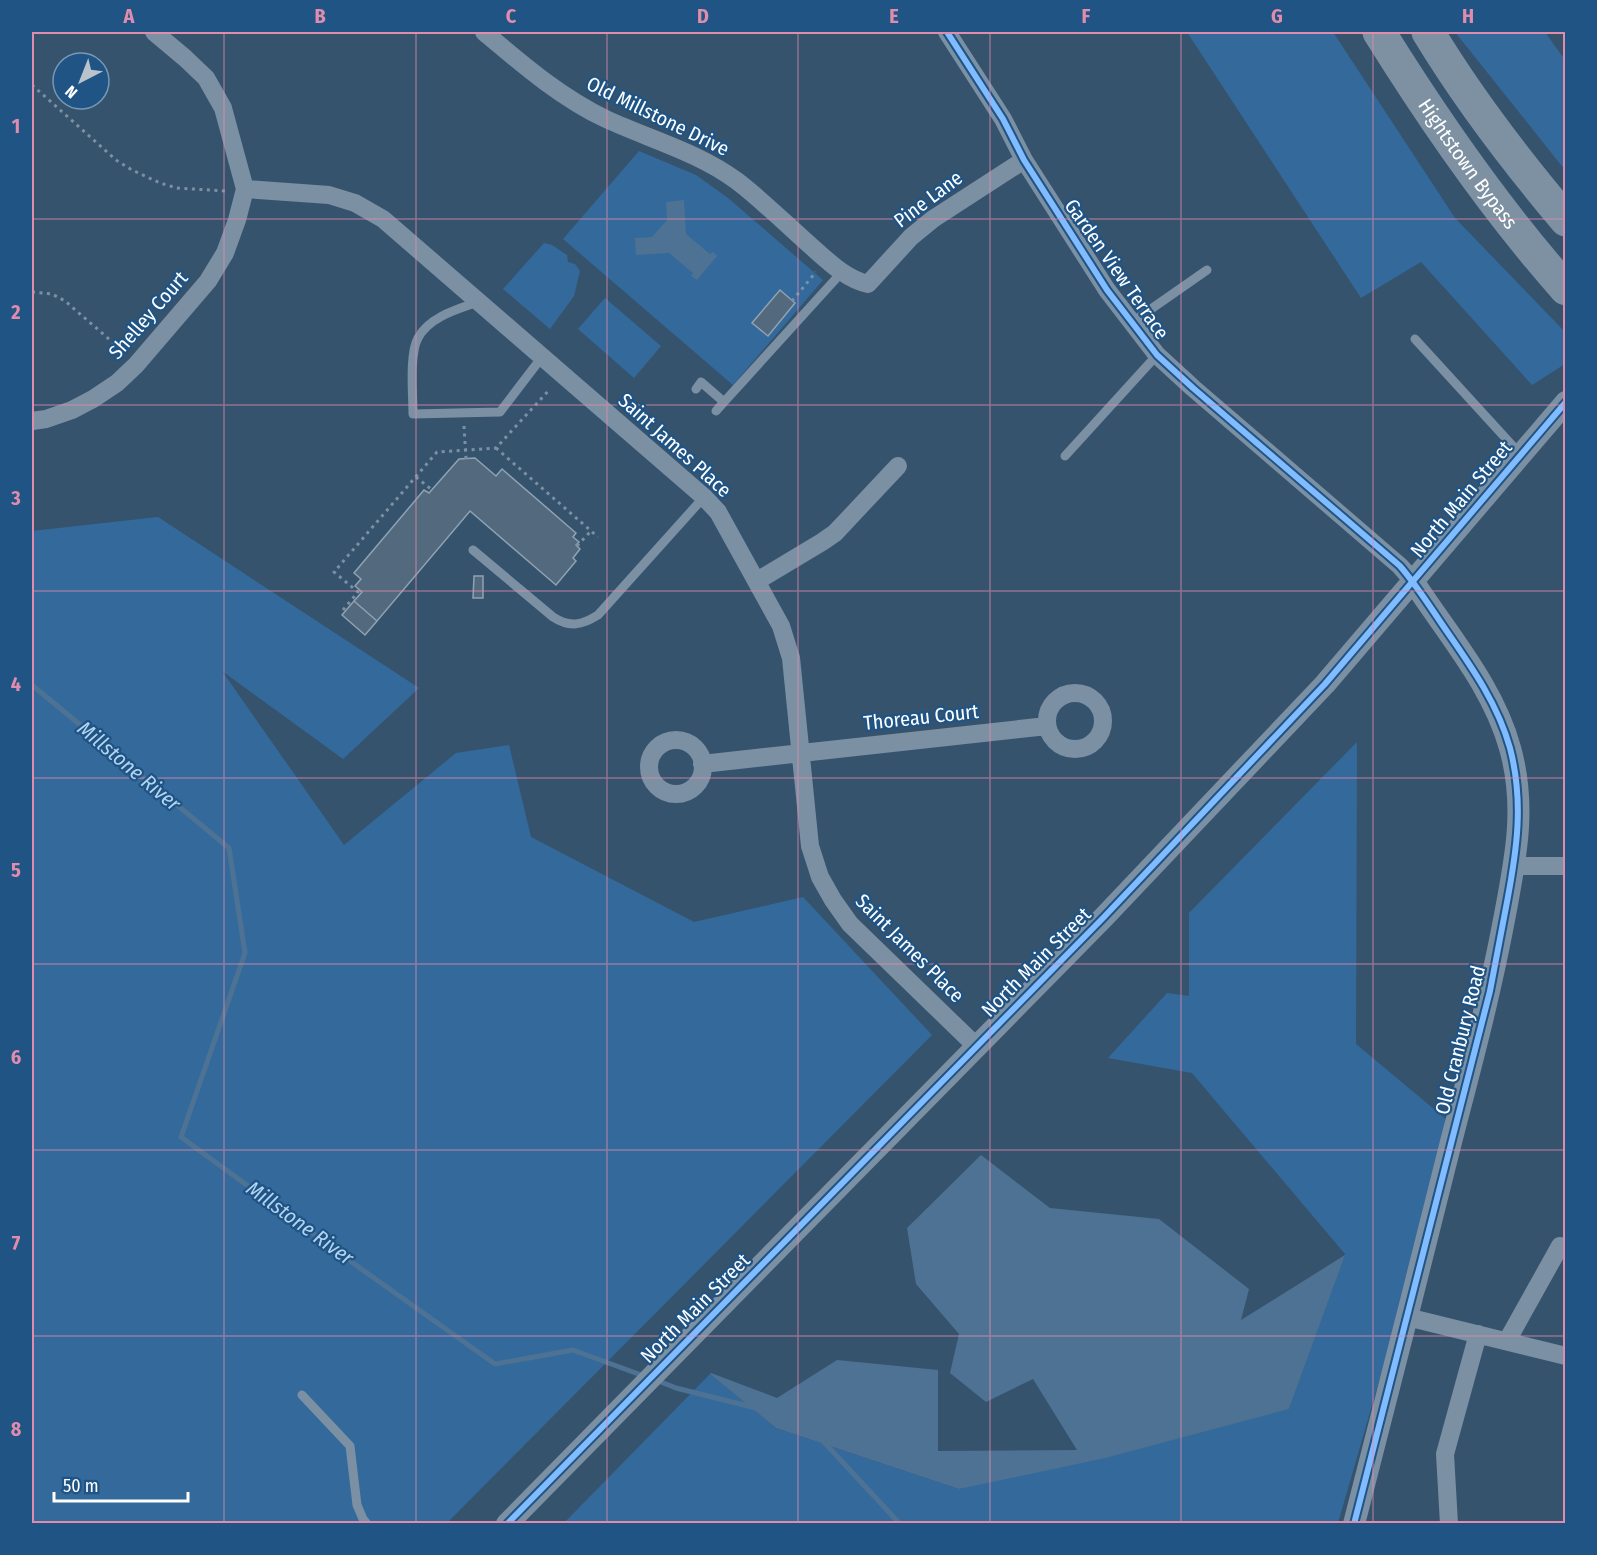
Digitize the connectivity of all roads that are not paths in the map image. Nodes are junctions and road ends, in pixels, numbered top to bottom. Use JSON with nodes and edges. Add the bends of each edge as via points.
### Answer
{"nodes":[{"id":1,"x":154,"y":32,"type":"edge"},
{"id":2,"x":484,"y":32,"type":"edge"},
{"id":3,"x":947,"y":32,"type":"edge"},
{"id":4,"x":1379,"y":32,"type":"edge"},
{"id":5,"x":1428,"y":32,"type":"edge"},
{"id":6,"x":1024,"y":160,"type":"junction"},
{"id":7,"x":245,"y":189,"type":"junction"},
{"id":8,"x":1566,"y":220,"type":"edge"},
{"id":9,"x":1207,"y":270,"type":"dead end"},
{"id":10,"x":842,"y":272,"type":"junction"},
{"id":11,"x":868,"y":284,"type":"joint"},
{"id":12,"x":1566,"y":289,"type":"edge"},
{"id":13,"x":478,"y":302,"type":"junction"},
{"id":14,"x":1131,"y":323,"type":"junction"},
{"id":15,"x":1415,"y":339,"type":"dead end"},
{"id":16,"x":1157,"y":355,"type":"junction"},
{"id":17,"x":542,"y":357,"type":"junction"},
{"id":18,"x":696,"y":388,"type":"dead end"},
{"id":19,"x":724,"y":402,"type":"junction"},
{"id":20,"x":1566,"y":402,"type":"edge"},
{"id":21,"x":716,"y":411,"type":"dead end"},
{"id":22,"x":32,"y":421,"type":"edge"},
{"id":23,"x":1521,"y":455,"type":"junction"},
{"id":24,"x":1065,"y":456,"type":"dead end"},
{"id":25,"x":898,"y":466,"type":"dead end"},
{"id":26,"x":704,"y":497,"type":"junction"},
{"id":27,"x":473,"y":550,"type":"dead end"},
{"id":28,"x":757,"y":581,"type":"junction"},
{"id":29,"x":1413,"y":581,"type":"junction"},
{"id":30,"x":1047,"y":726,"type":"dead end"},
{"id":31,"x":800,"y":753,"type":"junction"},
{"id":32,"x":702,"y":764,"type":"dead end"},
{"id":33,"x":1514,"y":866,"type":"junction"},
{"id":34,"x":1566,"y":866,"type":"edge"},
{"id":35,"x":976,"y":1046,"type":"junction"},
{"id":36,"x":1560,"y":1246,"type":"dead end"},
{"id":37,"x":1407,"y":1317,"type":"junction"},
{"id":38,"x":1478,"y":1334,"type":"junction"},
{"id":39,"x":1507,"y":1341,"type":"junction"},
{"id":40,"x":1566,"y":1356,"type":"edge"},
{"id":41,"x":302,"y":1395,"type":"dead end"},
{"id":42,"x":367,"y":1524,"type":"edge"},
{"id":43,"x":507,"y":1524,"type":"edge"},
{"id":44,"x":1354,"y":1524,"type":"edge"},
{"id":45,"x":1449,"y":1524,"type":"edge"}],
"edges":[{"from":1,"to":7,"type":"street","via":[[206,78],[218,98]]},
{"from":2,"to":10,"type":"street","name":"Old Millstone Drive","via":[[580,105],[710,164],[737,181]]},
{"from":3,"to":6,"type":"street","name":"Garden View Terrace","via":[[1003,119]]},
{"from":4,"to":12,"type":"highway","name":"Hightstown Bypass","via":[[1461,157]]},
{"from":5,"to":8,"type":"highway","name":"Hightstown Bypass","via":[[1527,174]]},
{"from":6,"to":11,"type":"street","name":"Pine Lane","via":[[933,219]]},
{"from":6,"to":14,"type":"street","name":"Garden View Terrace"},
{"from":7,"to":13,"type":"street","name":"Saint James Place","via":[[329,195],[355,203],[383,219]]},
{"from":7,"to":22,"type":"street","name":"Shelley Court","via":[[225,253],[216,268],[136,365],[93,399],[72,410]]},
{"from":9,"to":14,"type":"lane"},
{"from":10,"to":11,"type":"street","name":"Old Millstone Drive"},
{"from":10,"to":19,"type":"lane"},
{"from":13,"to":17,"type":"street","name":"Saint James Place"},
{"from":13,"to":17,"type":"lane","via":[[450,312],[419,337],[414,350],[413,414],[500,412]]},
{"from":14,"to":16,"type":"street","name":"Garden View Terrace"},
{"from":15,"to":23,"type":"lane"},
{"from":16,"to":24,"type":"lane"},
{"from":16,"to":29,"type":"street","name":"Garden View Terrace"},
{"from":17,"to":26,"type":"street","name":"Saint James Place"},
{"from":18,"to":19,"type":"lane","via":[[701,382]]},
{"from":19,"to":21,"type":"lane"},
{"from":20,"to":23,"type":"street","name":"North Main Street"},
{"from":23,"to":29,"type":"street","name":"North Main Street"},
{"from":25,"to":28,"type":"street","via":[[835,533]]},
{"from":26,"to":27,"type":"lane","via":[[598,615],[581,623],[561,622],[553,617]]},
{"from":26,"to":28,"type":"street","name":"Saint James Place","via":[[718,512]]},
{"from":28,"to":31,"type":"street","name":"Saint James Place","via":[[781,626],[791,658]]},
{"from":29,"to":33,"type":"street","name":"Old Cranbury Road","via":[[1480,679],[1510,748],[1518,805]]},
{"from":29,"to":35,"type":"street","name":"North Main Street","via":[[1325,684]]},
{"from":30,"to":31,"type":"street","name":"Thoreau Court"},
{"from":31,"to":32,"type":"street","name":"Thoreau Court"},
{"from":31,"to":35,"type":"street","name":"Saint James Place","via":[[810,846],[833,900],[850,924]]},
{"from":33,"to":34,"type":"street"},
{"from":33,"to":37,"type":"street","name":"Old Cranbury Road","via":[[1490,991]]},
{"from":35,"to":43,"type":"street","name":"North Main Street"},
{"from":36,"to":39,"type":"street"},
{"from":37,"to":38,"type":"street"},
{"from":37,"to":44,"type":"street","name":"Old Cranbury Road"},
{"from":38,"to":39,"type":"street"},
{"from":38,"to":45,"type":"street","via":[[1445,1455]]},
{"from":39,"to":40,"type":"street"},
{"from":41,"to":42,"type":"lane","via":[[350,1446],[357,1505]]}]}
